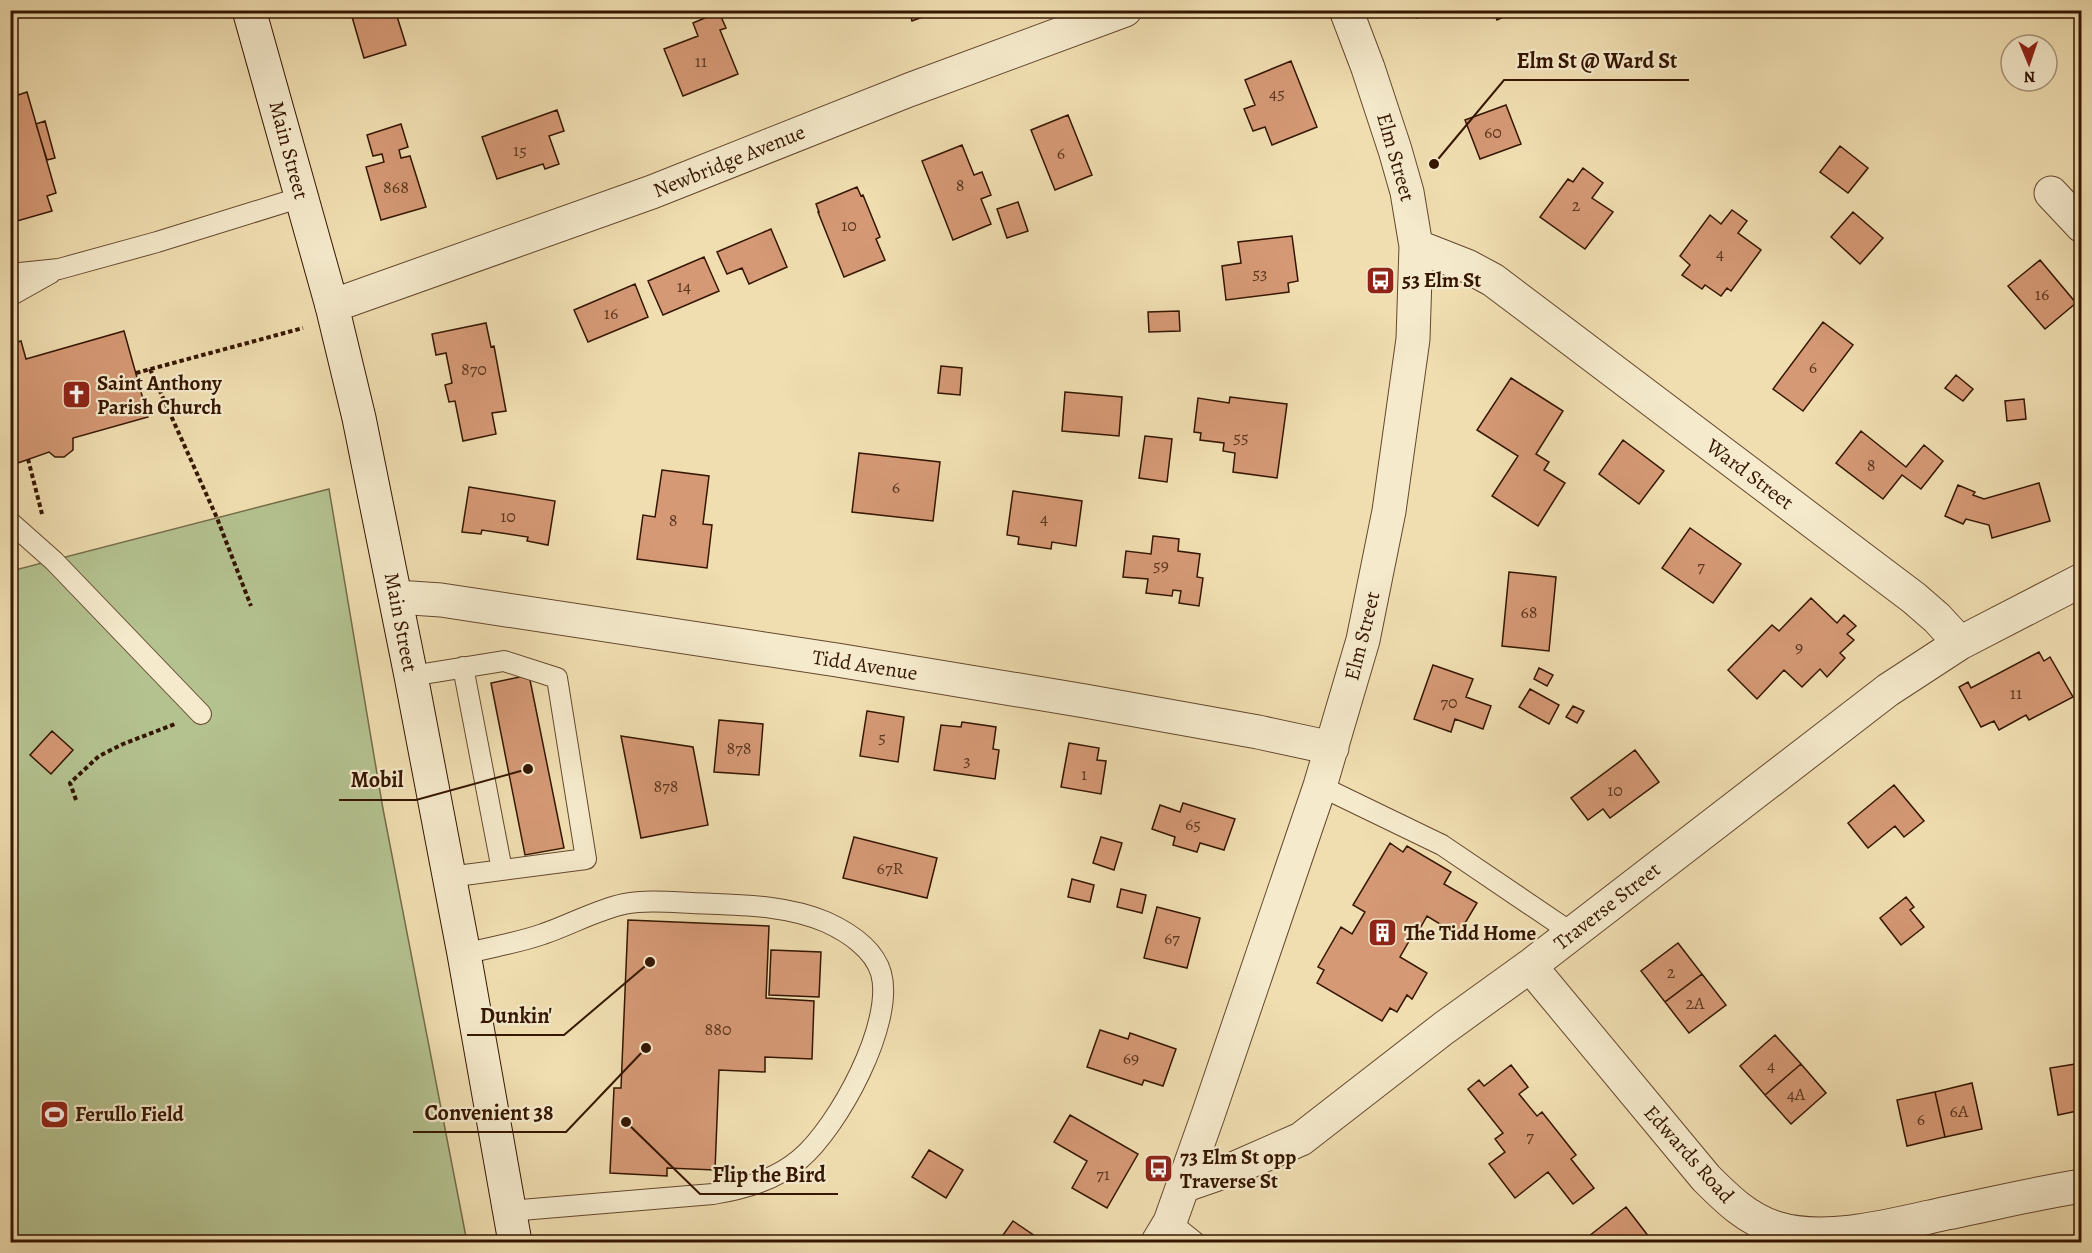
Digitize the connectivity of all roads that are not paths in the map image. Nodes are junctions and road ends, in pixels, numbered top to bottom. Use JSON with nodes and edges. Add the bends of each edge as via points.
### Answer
{"nodes":[{"id":1,"x":249,"y":10,"type":"edge"},
{"id":2,"x":1125,"y":10,"type":"edge"},
{"id":3,"x":1346,"y":10,"type":"edge"},
{"id":4,"x":2051,"y":193,"type":"dead end"},
{"id":5,"x":302,"y":196,"type":"junction"},
{"id":6,"x":2082,"y":226,"type":"edge"},
{"id":7,"x":1416,"y":246,"type":"junction"},
{"id":8,"x":59,"y":269,"type":"junction"},
{"id":9,"x":10,"y":274,"type":"edge"},
{"id":10,"x":10,"y":296,"type":"edge"},
{"id":11,"x":333,"y":313,"type":"junction"},
{"id":12,"x":10,"y":522,"type":"edge"},
{"id":13,"x":2082,"y":580,"type":"edge"},
{"id":14,"x":396,"y":597,"type":"junction"},
{"id":15,"x":1960,"y":643,"type":"junction"},
{"id":16,"x":463,"y":667,"type":"junction"},
{"id":17,"x":411,"y":676,"type":"junction"},
{"id":18,"x":201,"y":714,"type":"road end"},
{"id":19,"x":1332,"y":748,"type":"junction"},
{"id":20,"x":1320,"y":786,"type":"junction"},
{"id":21,"x":502,"y":870,"type":"junction"},
{"id":22,"x":449,"y":877,"type":"junction"},
{"id":23,"x":1572,"y":933,"type":"junction"},
{"id":24,"x":464,"y":954,"type":"junction"},
{"id":25,"x":1530,"y":966,"type":"junction"},
{"id":26,"x":1183,"y":1186,"type":"junction"},
{"id":27,"x":2082,"y":1186,"type":"edge"},
{"id":28,"x":509,"y":1211,"type":"junction"},
{"id":29,"x":1164,"y":1232,"type":"edge"},
{"id":30,"x":1801,"y":1238,"type":"edge"},
{"id":31,"x":515,"y":1242,"type":"edge"},
{"id":32,"x":1195,"y":1242,"type":"edge"}],
"edges":[{"from":1,"to":5,"type":"street","name":"Main Street"},
{"from":2,"to":11,"type":"street","name":"Newbridge Avenue"},
{"from":3,"to":7,"type":"street","name":"Elm Street","via":[[1395,150]]},
{"from":4,"to":6,"type":"street"},
{"from":5,"to":8,"type":"lane"},
{"from":5,"to":11,"type":"street","name":"Main Street"},
{"from":7,"to":15,"type":"street","name":"Ward Street","via":[[1493,280],[1914,598]]},
{"from":7,"to":19,"type":"street","name":"Elm Street","via":[[1413,339],[1389,511],[1363,640]]},
{"from":8,"to":9,"type":"lane"},
{"from":8,"to":10,"type":"lane"},
{"from":11,"to":14,"type":"street","name":"Main Street"},
{"from":12,"to":18,"type":"lane","via":[[54,561]]},
{"from":13,"to":15,"type":"street"},
{"from":14,"to":17,"type":"street","name":"Main Street"},
{"from":14,"to":19,"type":"street","name":"Tidd Avenue","via":[[441,600],[837,660]]},
{"from":15,"to":23,"type":"street","name":"Traverse Street","via":[[1888,690]]},
{"from":16,"to":17,"type":"lane"},
{"from":16,"to":21,"type":"lane"},
{"from":16,"to":21,"type":"lane","via":[[504,661],[557,678],[586,860]]},
{"from":17,"to":22,"type":"street","name":"Main Street"},
{"from":19,"to":20,"type":"street","name":"Elm Street"},
{"from":20,"to":23,"type":"lane","via":[[1442,845]]},
{"from":20,"to":26,"type":"street","name":"Elm Street"},
{"from":21,"to":22,"type":"lane"},
{"from":22,"to":24,"type":"street","name":"Main Street"},
{"from":23,"to":25,"type":"street","name":"Traverse Street"},
{"from":24,"to":28,"type":"street","name":"Main Street"},
{"from":24,"to":28,"type":"lane","via":[[540,935],[627,904],[736,904],[797,912],[827,922],[867,949],[881,973],[880,1017],[850,1094],[818,1141],[781,1172],[766,1181],[713,1194]]},
{"from":25,"to":26,"type":"street","name":"Traverse Street","via":[[1301,1139],[1252,1162]]},
{"from":25,"to":30,"type":"street","name":"Edwards Road","via":[[1713,1185],[1752,1218]]},
{"from":26,"to":29,"type":"street","name":"Elm Street"},
{"from":27,"to":30,"type":"street","name":"Edwards Road","via":[[1878,1227]]},
{"from":28,"to":31,"type":"street","name":"Main Street"},
{"from":29,"to":32,"type":"lane"}]}
